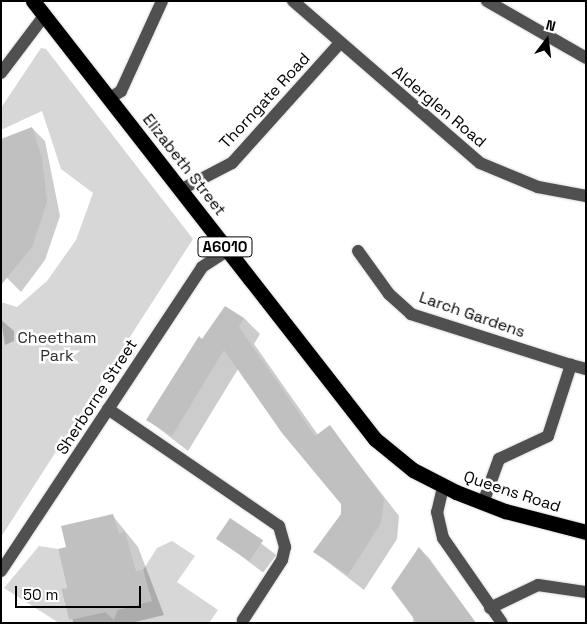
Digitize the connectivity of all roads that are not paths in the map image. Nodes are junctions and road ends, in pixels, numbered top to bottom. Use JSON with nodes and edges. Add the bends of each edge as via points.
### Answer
{"nodes":[{"id":1,"x":33,"y":1,"type":"edge"},
{"id":2,"x":162,"y":1,"type":"edge"},
{"id":3,"x":294,"y":1,"type":"edge"},
{"id":4,"x":487,"y":1,"type":"edge"},
{"id":5,"x":44,"y":16,"type":"junction"},
{"id":6,"x":340,"y":43,"type":"junction"},
{"id":7,"x":586,"y":58,"type":"edge"},
{"id":8,"x":1,"y":74,"type":"edge"},
{"id":9,"x":110,"y":98,"type":"junction"},
{"id":10,"x":182,"y":189,"type":"junction"},
{"id":11,"x":586,"y":196,"type":"edge"},
{"id":12,"x":228,"y":250,"type":"junction"},
{"id":13,"x":358,"y":252,"type":"dead end"},
{"id":14,"x":571,"y":365,"type":"junction"},
{"id":15,"x":586,"y":368,"type":"edge"},
{"id":16,"x":108,"y":409,"type":"junction"},
{"id":17,"x":436,"y":484,"type":"junction"},
{"id":18,"x":483,"y":504,"type":"junction"},
{"id":19,"x":586,"y":532,"type":"edge"},
{"id":20,"x":1,"y":571,"type":"edge"},
{"id":21,"x":586,"y":592,"type":"edge"},
{"id":22,"x":490,"y":608,"type":"junction"},
{"id":23,"x":243,"y":620,"type":"dead end"},
{"id":24,"x":502,"y":623,"type":"edge"}],
"edges":[{"from":1,"to":5,"type":"highway","name":"Elizabeth Street","number":"A6010"},
{"from":2,"to":9,"type":"street","via":[[120,91]]},
{"from":3,"to":6,"type":"street","name":"Alderglen Road"},
{"from":4,"to":7,"type":"street"},
{"from":5,"to":8,"type":"street"},
{"from":5,"to":9,"type":"highway","name":"Elizabeth Street","number":"A6010"},
{"from":6,"to":10,"type":"street","name":"Thorngate Road","via":[[232,163]]},
{"from":6,"to":11,"type":"street","name":"Alderglen Road","via":[[480,163],[538,187]]},
{"from":9,"to":10,"type":"highway","name":"Elizabeth Street","number":"A6010"},
{"from":10,"to":12,"type":"highway","name":"Elizabeth Street","number":"A6010"},
{"from":12,"to":16,"type":"street","name":"Sherborne Street","via":[[202,267]]},
{"from":12,"to":17,"type":"highway","name":"Elizabeth Street","number":"A6010","via":[[345,406],[396,458]]},
{"from":13,"to":14,"type":"street","name":"Larch Gardens","via":[[389,294],[411,314]]},
{"from":14,"to":15,"type":"street","name":"Larch Gardens"},
{"from":14,"to":18,"type":"street","via":[[558,419],[548,436],[499,459]]},
{"from":16,"to":20,"type":"street","name":"Sherborne Street"},
{"from":16,"to":23,"type":"street","via":[[279,526],[285,547],[282,560]]},
{"from":17,"to":18,"type":"highway","name":"Queens Road","number":"A6010"},
{"from":17,"to":22,"type":"street","via":[[437,512],[443,538]]},
{"from":18,"to":19,"type":"highway","name":"Queens Road","number":"A6010"},
{"from":21,"to":22,"type":"street","via":[[538,584]]},
{"from":22,"to":24,"type":"street"}]}
